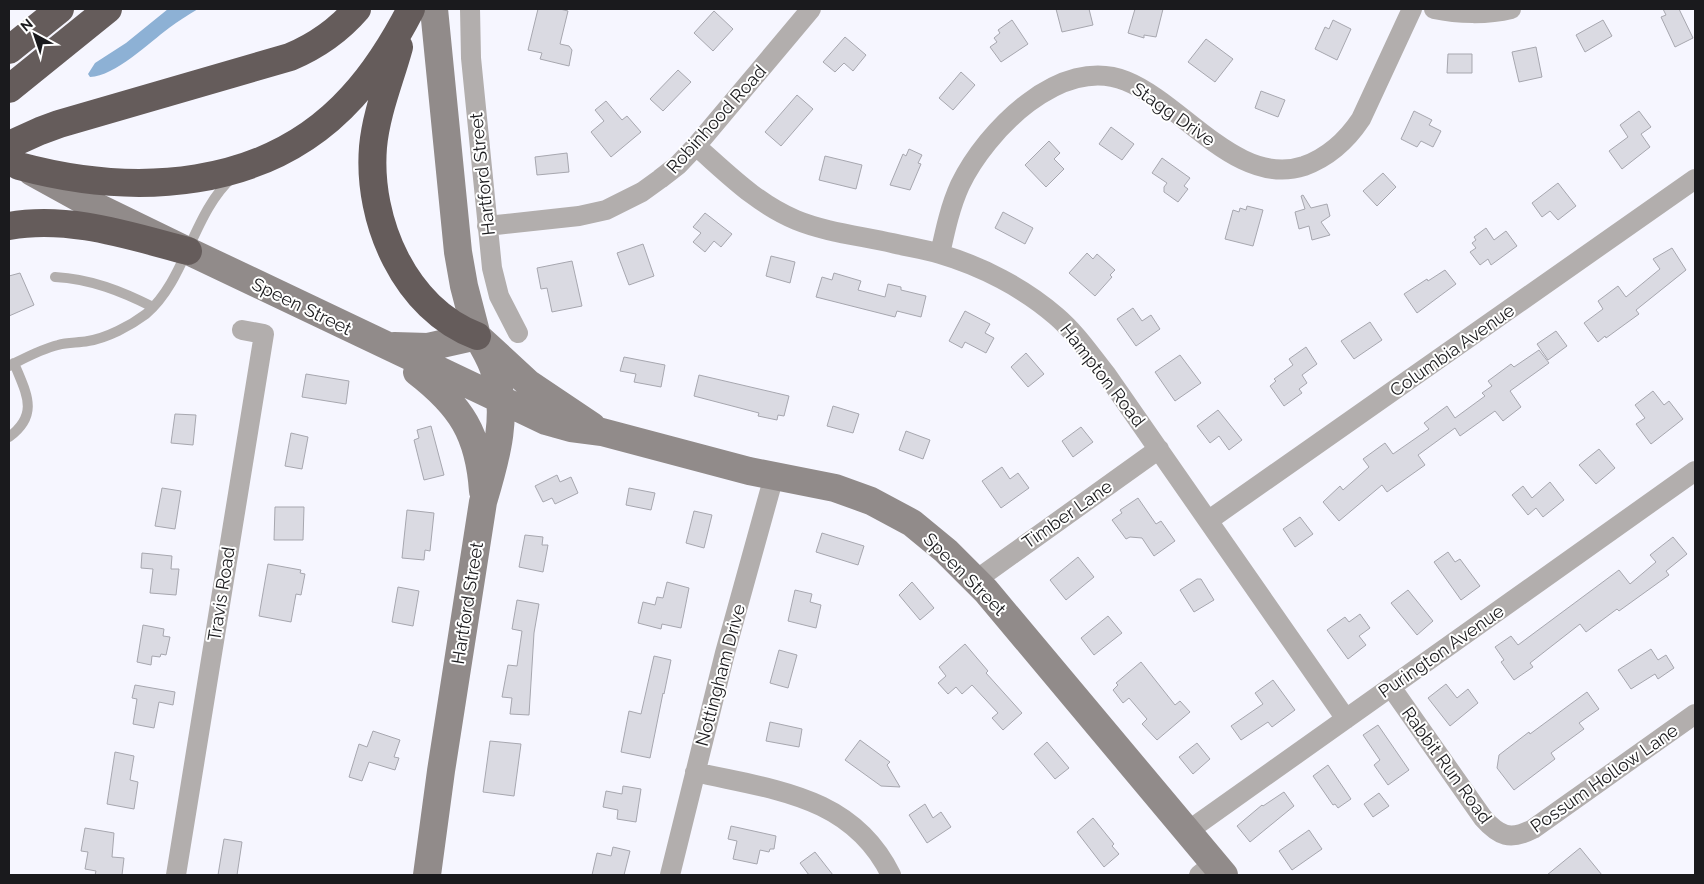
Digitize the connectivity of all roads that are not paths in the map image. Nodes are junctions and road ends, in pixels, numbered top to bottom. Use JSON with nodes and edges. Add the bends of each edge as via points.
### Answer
{"nodes":[{"id":1,"x":60,"y":9,"type":"edge"},
{"id":2,"x":108,"y":9,"type":"edge"},
{"id":3,"x":357,"y":9,"type":"edge"},
{"id":4,"x":418,"y":9,"type":"edge"},
{"id":5,"x":470,"y":9,"type":"edge"},
{"id":6,"x":811,"y":9,"type":"edge"},
{"id":7,"x":1412,"y":9,"type":"edge"},
{"id":8,"x":1434,"y":9,"type":"edge"},
{"id":9,"x":1511,"y":9,"type":"edge"},
{"id":10,"x":9,"y":50,"type":"edge"},
{"id":11,"x":9,"y":89,"type":"edge"},
{"id":12,"x":696,"y":146,"type":"junction"},
{"id":13,"x":12,"y":157,"type":"edge"},
{"id":14,"x":249,"y":165,"type":"junction"},
{"id":15,"x":1695,"y":179,"type":"edge"},
{"id":16,"x":9,"y":226,"type":"edge"},
{"id":17,"x":487,"y":226,"type":"junction"},
{"id":18,"x":188,"y":251,"type":"junction"},
{"id":19,"x":940,"y":254,"type":"junction"},
{"id":20,"x":54,"y":276,"type":"dead end"},
{"id":21,"x":153,"y":307,"type":"junction"},
{"id":22,"x":242,"y":330,"type":"dead end"},
{"id":23,"x":518,"y":333,"type":"dead end"},
{"id":24,"x":477,"y":336,"type":"junction"},
{"id":25,"x":378,"y":342,"type":"junction"},
{"id":26,"x":11,"y":364,"type":"edge"},
{"id":27,"x":500,"y":401,"type":"junction"},
{"id":28,"x":602,"y":432,"type":"junction"},
{"id":29,"x":9,"y":438,"type":"edge"},
{"id":30,"x":1159,"y":449,"type":"junction"},
{"id":31,"x":1695,"y":472,"type":"edge"},
{"id":32,"x":774,"y":476,"type":"junction"},
{"id":33,"x":483,"y":502,"type":"junction"},
{"id":34,"x":1209,"y":520,"type":"junction"},
{"id":35,"x":976,"y":580,"type":"junction"},
{"id":36,"x":1391,"y":687,"type":"junction"},
{"id":37,"x":1695,"y":714,"type":"edge"},
{"id":38,"x":1346,"y":719,"type":"junction"},
{"id":39,"x":695,"y":772,"type":"junction"},
{"id":40,"x":1188,"y":830,"type":"junction"},
{"id":41,"x":1510,"y":836,"type":"joint"},
{"id":42,"x":1213,"y":871,"type":"edge"},
{"id":43,"x":176,"y":875,"type":"edge"},
{"id":44,"x":427,"y":875,"type":"edge"},
{"id":45,"x":670,"y":875,"type":"edge"},
{"id":46,"x":891,"y":875,"type":"edge"}],
"edges":[{"from":1,"to":10,"type":"highway"},
{"from":2,"to":11,"type":"highway"},
{"from":3,"to":13,"type":"highway","via":[[323,41],[290,57],[59,124],[40,131]]},
{"from":4,"to":14,"type":"highway","via":[[367,81],[334,116],[292,145]]},
{"from":4,"to":24,"type":"street","via":[[464,286]]},
{"from":4,"to":24,"type":"highway","via":[[380,110],[373,173],[376,198],[390,246],[408,279],[441,316]]},
{"from":5,"to":17,"type":"street","name":"Hartford Street"},
{"from":6,"to":12,"type":"street","name":"Robinhood Road"},
{"from":7,"to":19,"type":"street","name":"Stagg Drive","via":[[1365,111],[1350,135],[1316,162],[1297,168],[1279,170],[1244,161],[1155,97],[1124,80],[1088,76],[1052,88],[1034,98],[998,130],[972,165],[960,185]]},
{"from":8,"to":9,"type":"street","via":[[1457,13]]},
{"from":12,"to":17,"type":"street","name":"Robinhood Road","via":[[656,183],[606,210]]},
{"from":12,"to":19,"type":"street","name":"Hampton Road","via":[[760,200],[797,221]]},
{"from":13,"to":14,"type":"highway","via":[[44,172],[150,183],[193,180]]},
{"from":13,"to":18,"type":"street","name":"Speen Street","via":[[81,199]]},
{"from":14,"to":18,"type":"lane","via":[[217,194]]},
{"from":15,"to":34,"type":"street","name":"Columbia Avenue"},
{"from":16,"to":18,"type":"highway","via":[[73,224]]},
{"from":17,"to":23,"type":"street","name":"Hartford Street","via":[[496,287]]},
{"from":18,"to":21,"type":"lane","via":[[166,291]]},
{"from":18,"to":25,"type":"street","name":"Speen Street"},
{"from":19,"to":30,"type":"street","name":"Hampton Road","via":[[1001,280],[1057,317],[1106,374]]},
{"from":20,"to":21,"type":"lane","via":[[108,286]]},
{"from":21,"to":26,"type":"lane","via":[[136,320],[95,340],[52,347]]},
{"from":22,"to":43,"type":"street","name":"Travis Road","via":[[264,334]]},
{"from":24,"to":25,"type":"street","via":[[419,348]]},
{"from":24,"to":27,"type":"street","name":"Hartford Street","via":[[493,368]]},
{"from":24,"to":28,"type":"street","name":"Speen Street","via":[[534,388]]},
{"from":25,"to":27,"type":"street","name":"Speen Street"},
{"from":25,"to":33,"type":"street","via":[[428,380],[457,409],[475,450]]},
{"from":26,"to":29,"type":"lane","via":[[25,391],[28,413],[20,428]]},
{"from":27,"to":28,"type":"street","name":"Speen Street","via":[[546,421]]},
{"from":27,"to":33,"type":"street","name":"Hartford Street","via":[[497,451]]},
{"from":28,"to":32,"type":"street","name":"Speen Street"},
{"from":30,"to":34,"type":"street","name":"Hampton Road"},
{"from":30,"to":35,"type":"street","name":"Timber Lane"},
{"from":31,"to":36,"type":"street","name":"Purington Avenue"},
{"from":32,"to":35,"type":"street","name":"Speen Street","via":[[835,488],[882,506],[930,536]]},
{"from":32,"to":39,"type":"street","name":"Nottingham Drive"},
{"from":33,"to":44,"type":"street","name":"Hartford Street"},
{"from":34,"to":38,"type":"street","name":"Hampton Road"},
{"from":35,"to":40,"type":"street","name":"Speen Street"},
{"from":36,"to":38,"type":"street","name":"Purington Avenue"},
{"from":36,"to":41,"type":"street","name":"Rabbit Run Road","via":[[1483,818],[1499,833]]},
{"from":37,"to":41,"type":"street","name":"Possum Hollow Lane","via":[[1532,829]]},
{"from":38,"to":40,"type":"street","name":"Purington Avenue"},
{"from":39,"to":45,"type":"street","name":"Nottingham Drive"},
{"from":39,"to":46,"type":"street","via":[[822,805],[856,828],[872,844]]},
{"from":40,"to":42,"type":"street","name":"Speen Street"}]}
